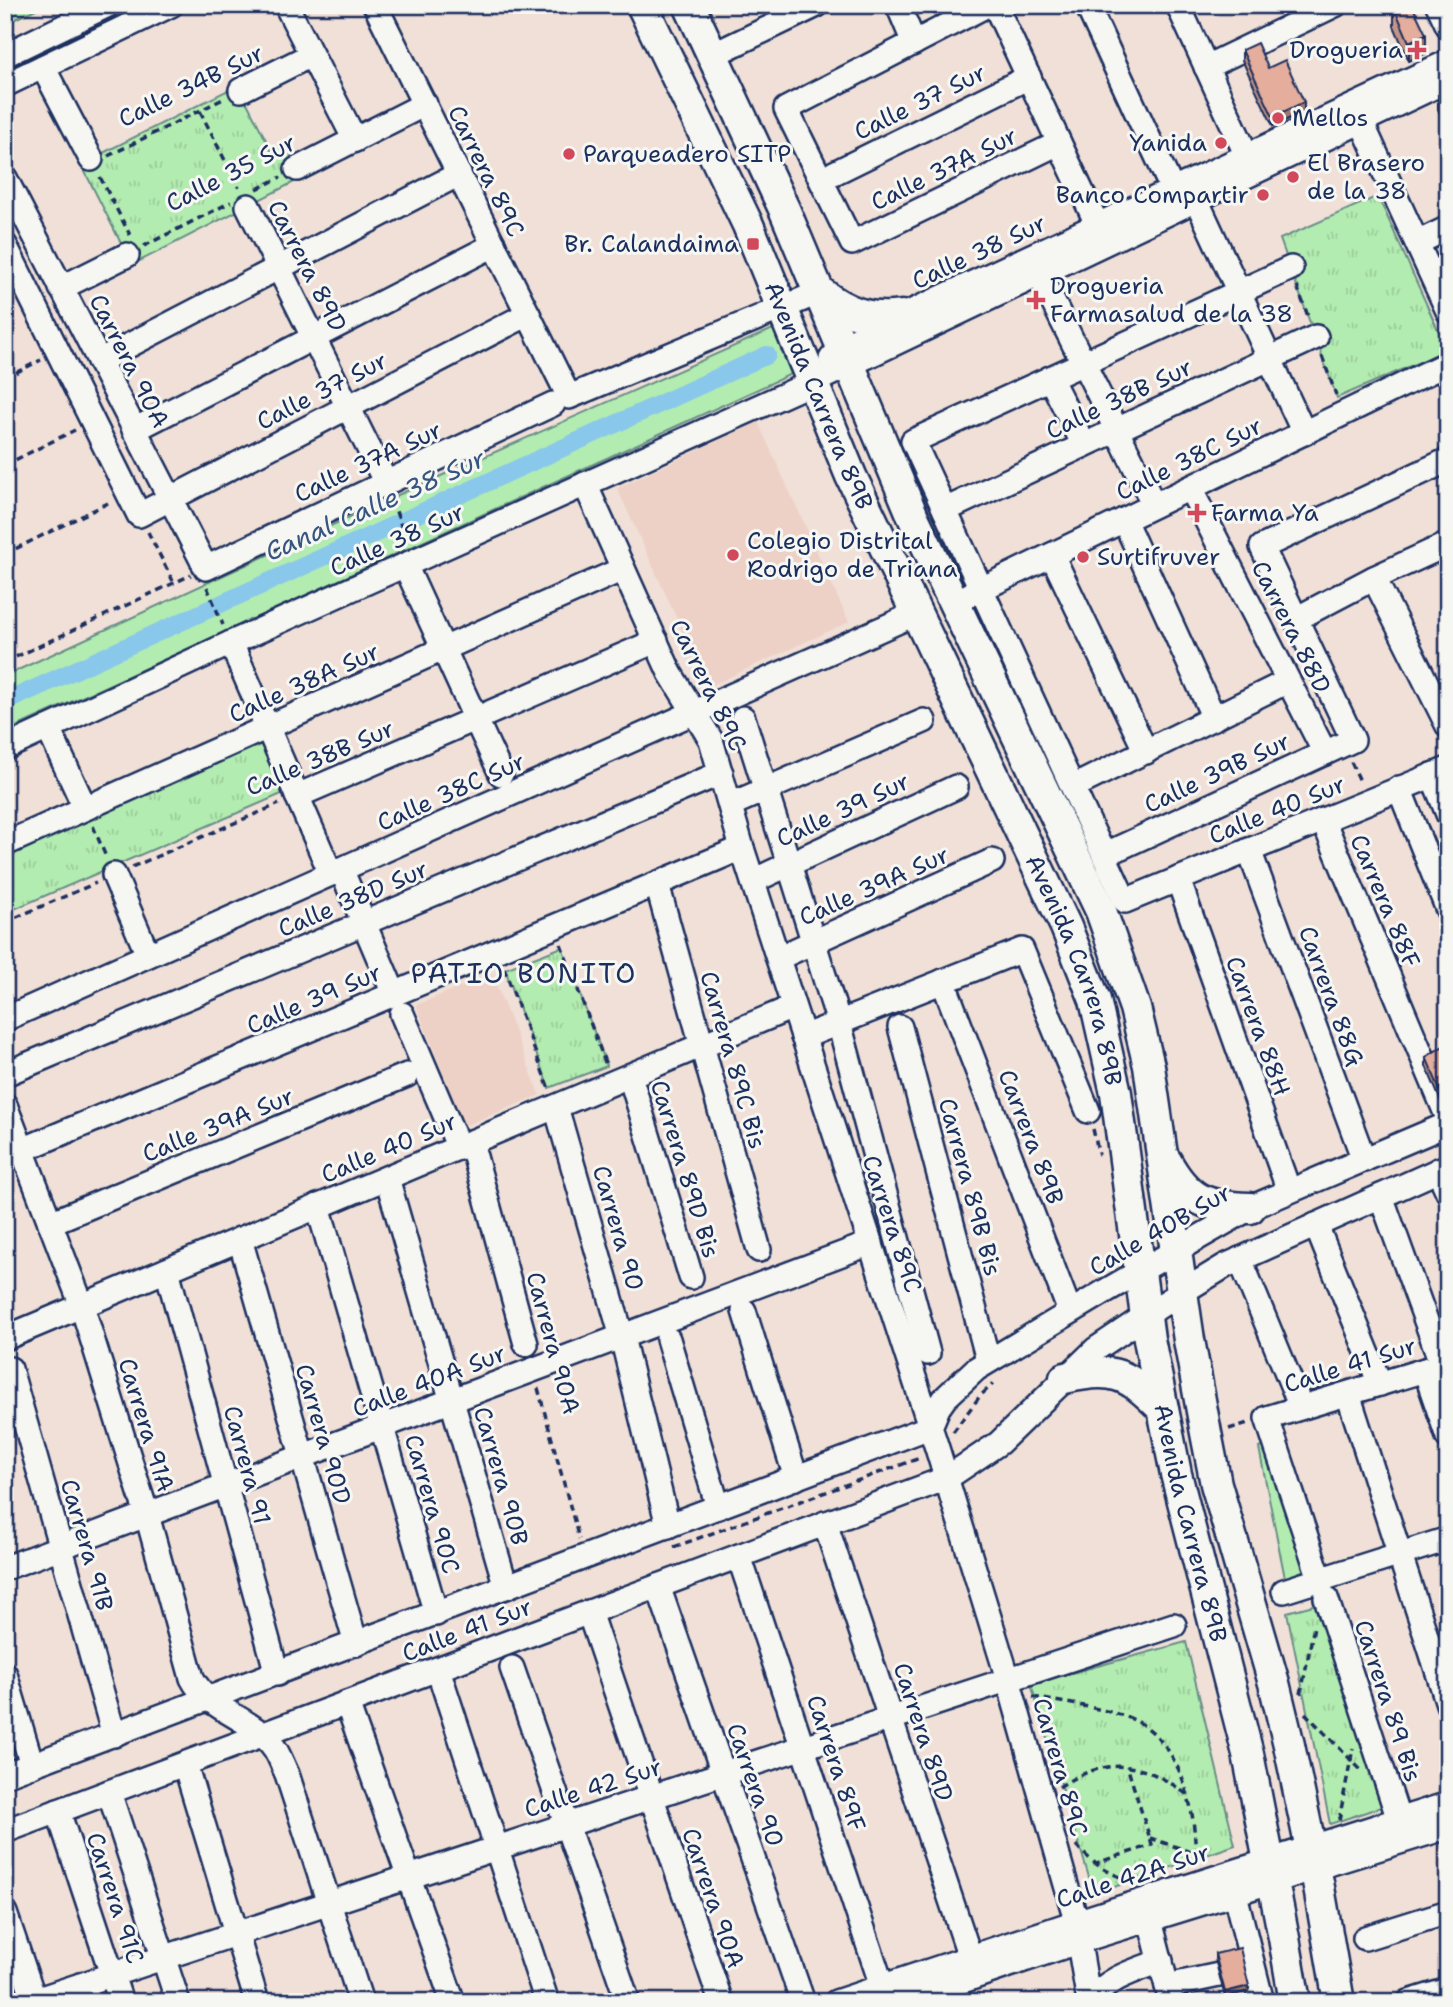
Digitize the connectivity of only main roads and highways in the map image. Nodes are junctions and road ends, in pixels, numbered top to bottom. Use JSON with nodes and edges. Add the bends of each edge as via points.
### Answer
{"nodes":[{"id":1,"x":642,"y":5,"type":"edge"},
{"id":2,"x":689,"y":5,"type":"edge"},
{"id":3,"x":820,"y":292,"type":"junction"},
{"id":4,"x":902,"y":316,"type":"road end"},
{"id":5,"x":1162,"y":1153,"type":"junction"},
{"id":6,"x":1250,"y":1208,"type":"road end"},
{"id":7,"x":1065,"y":1378,"type":"road end"},
{"id":8,"x":1163,"y":1409,"type":"junction"},
{"id":9,"x":1295,"y":2002,"type":"edge"},
{"id":10,"x":1339,"y":2002,"type":"edge"}],
"edges":[{"from":1,"to":8,"type":"main road","name":"Avenida Carrera 89B","via":[[740,207],[851,476],[1066,927],[1095,1000],[1116,1093]]},
{"from":2,"to":3,"type":"main road","name":"Avenida Carrera 89B"},
{"from":3,"to":4,"type":"main road","via":[[852,313]]},
{"from":3,"to":5,"type":"main road","name":"Avenida Carrera 89B","via":[[905,497],[1101,911],[1135,1008]]},
{"from":5,"to":6,"type":"main road","via":[[1180,1185],[1193,1196],[1206,1204]]},
{"from":5,"to":10,"type":"main road","name":"Avenida Carrera 89B","via":[[1181,1292],[1216,1484],[1277,1696]]},
{"from":7,"to":8,"type":"main road","via":[[1114,1374],[1141,1387]]},
{"from":8,"to":9,"type":"main road","name":"Avenida Carrera 89B","via":[[1245,1741]]}]}
